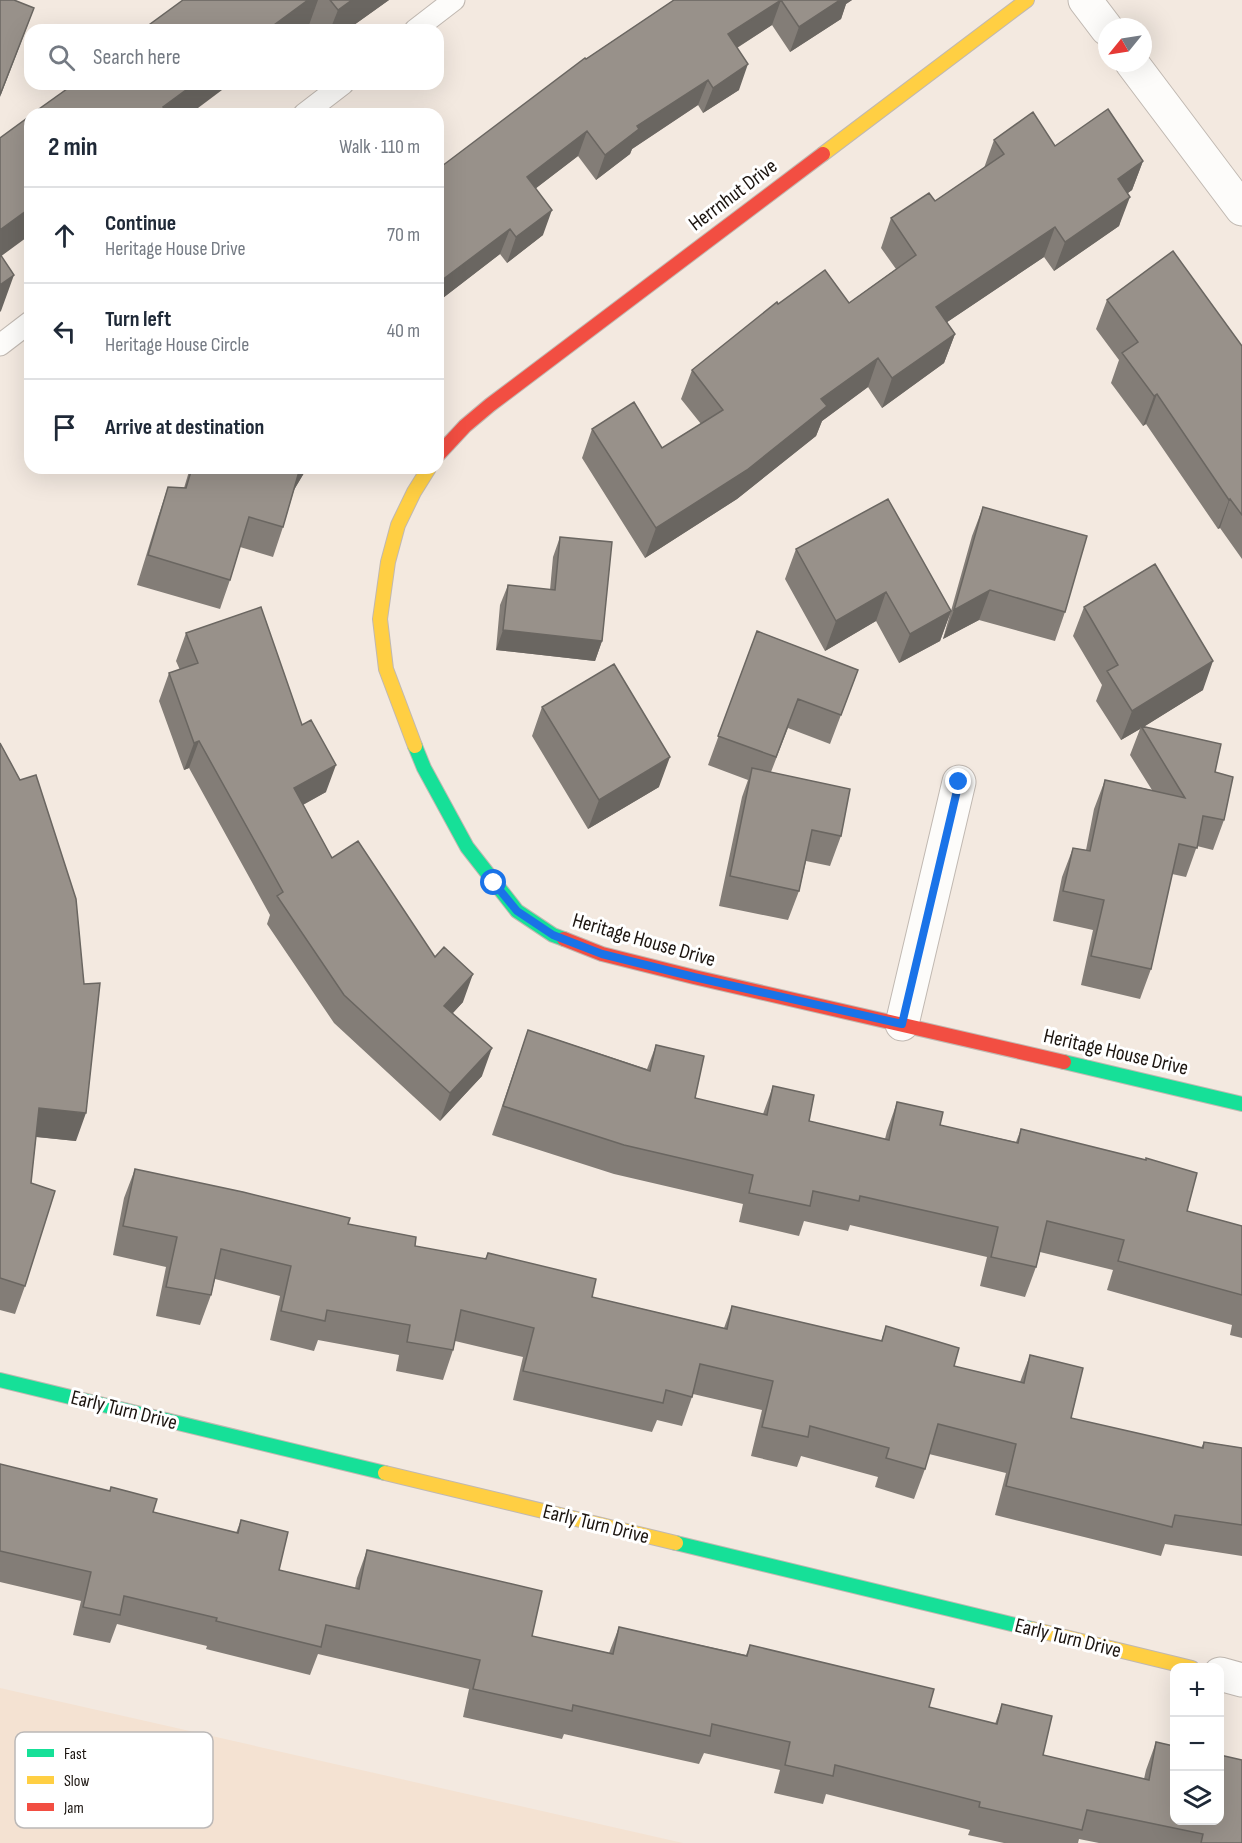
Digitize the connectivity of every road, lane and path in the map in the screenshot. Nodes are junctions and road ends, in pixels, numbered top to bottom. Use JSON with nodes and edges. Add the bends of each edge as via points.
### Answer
{"nodes":[{"id":1,"x":454,"y":0,"type":"edge"},
{"id":2,"x":1027,"y":0,"type":"edge"},
{"id":3,"x":1085,"y":0,"type":"edge"},
{"id":4,"x":1099,"y":18,"type":"edge"},
{"id":5,"x":422,"y":24,"type":"edge"},
{"id":6,"x":1139,"y":72,"type":"edge"},
{"id":7,"x":335,"y":90,"type":"edge"},
{"id":8,"x":312,"y":108,"type":"edge"},
{"id":9,"x":1242,"y":209,"type":"edge"},
{"id":10,"x":24,"y":327,"type":"edge"},
{"id":11,"x":0,"y":345,"type":"edge"},
{"id":12,"x":444,"y":449,"type":"edge"},
{"id":13,"x":425,"y":474,"type":"edge"},
{"id":14,"x":959,"y":782,"type":"dead end"},
{"id":15,"x":902,"y":1024,"type":"junction"},
{"id":16,"x":1242,"y":1104,"type":"edge"},
{"id":17,"x":0,"y":1380,"type":"edge"},
{"id":18,"x":1171,"y":1663,"type":"edge"},
{"id":19,"x":1224,"y":1675,"type":"edge"},
{"id":20,"x":1242,"y":1680,"type":"edge"}],
"edges":[{"from":1,"to":5,"type":"lane"},
{"from":2,"to":12,"type":"street","name":"Herrnhut Drive","via":[[490,405]]},
{"from":3,"to":4,"type":"street"},
{"from":6,"to":9,"type":"street"},
{"from":7,"to":8,"type":"lane"},
{"from":10,"to":11,"type":"lane"},
{"from":13,"to":15,"type":"street","name":"Heritage House Drive","via":[[398,525],[388,562],[380,619],[386,669],[424,768],[467,847],[517,911],[553,935],[602,954]]},
{"from":14,"to":15,"type":"street"},
{"from":15,"to":16,"type":"street","name":"Heritage House Drive"},
{"from":17,"to":18,"type":"street","name":"Early Turn Drive"},
{"from":19,"to":20,"type":"street"}]}
